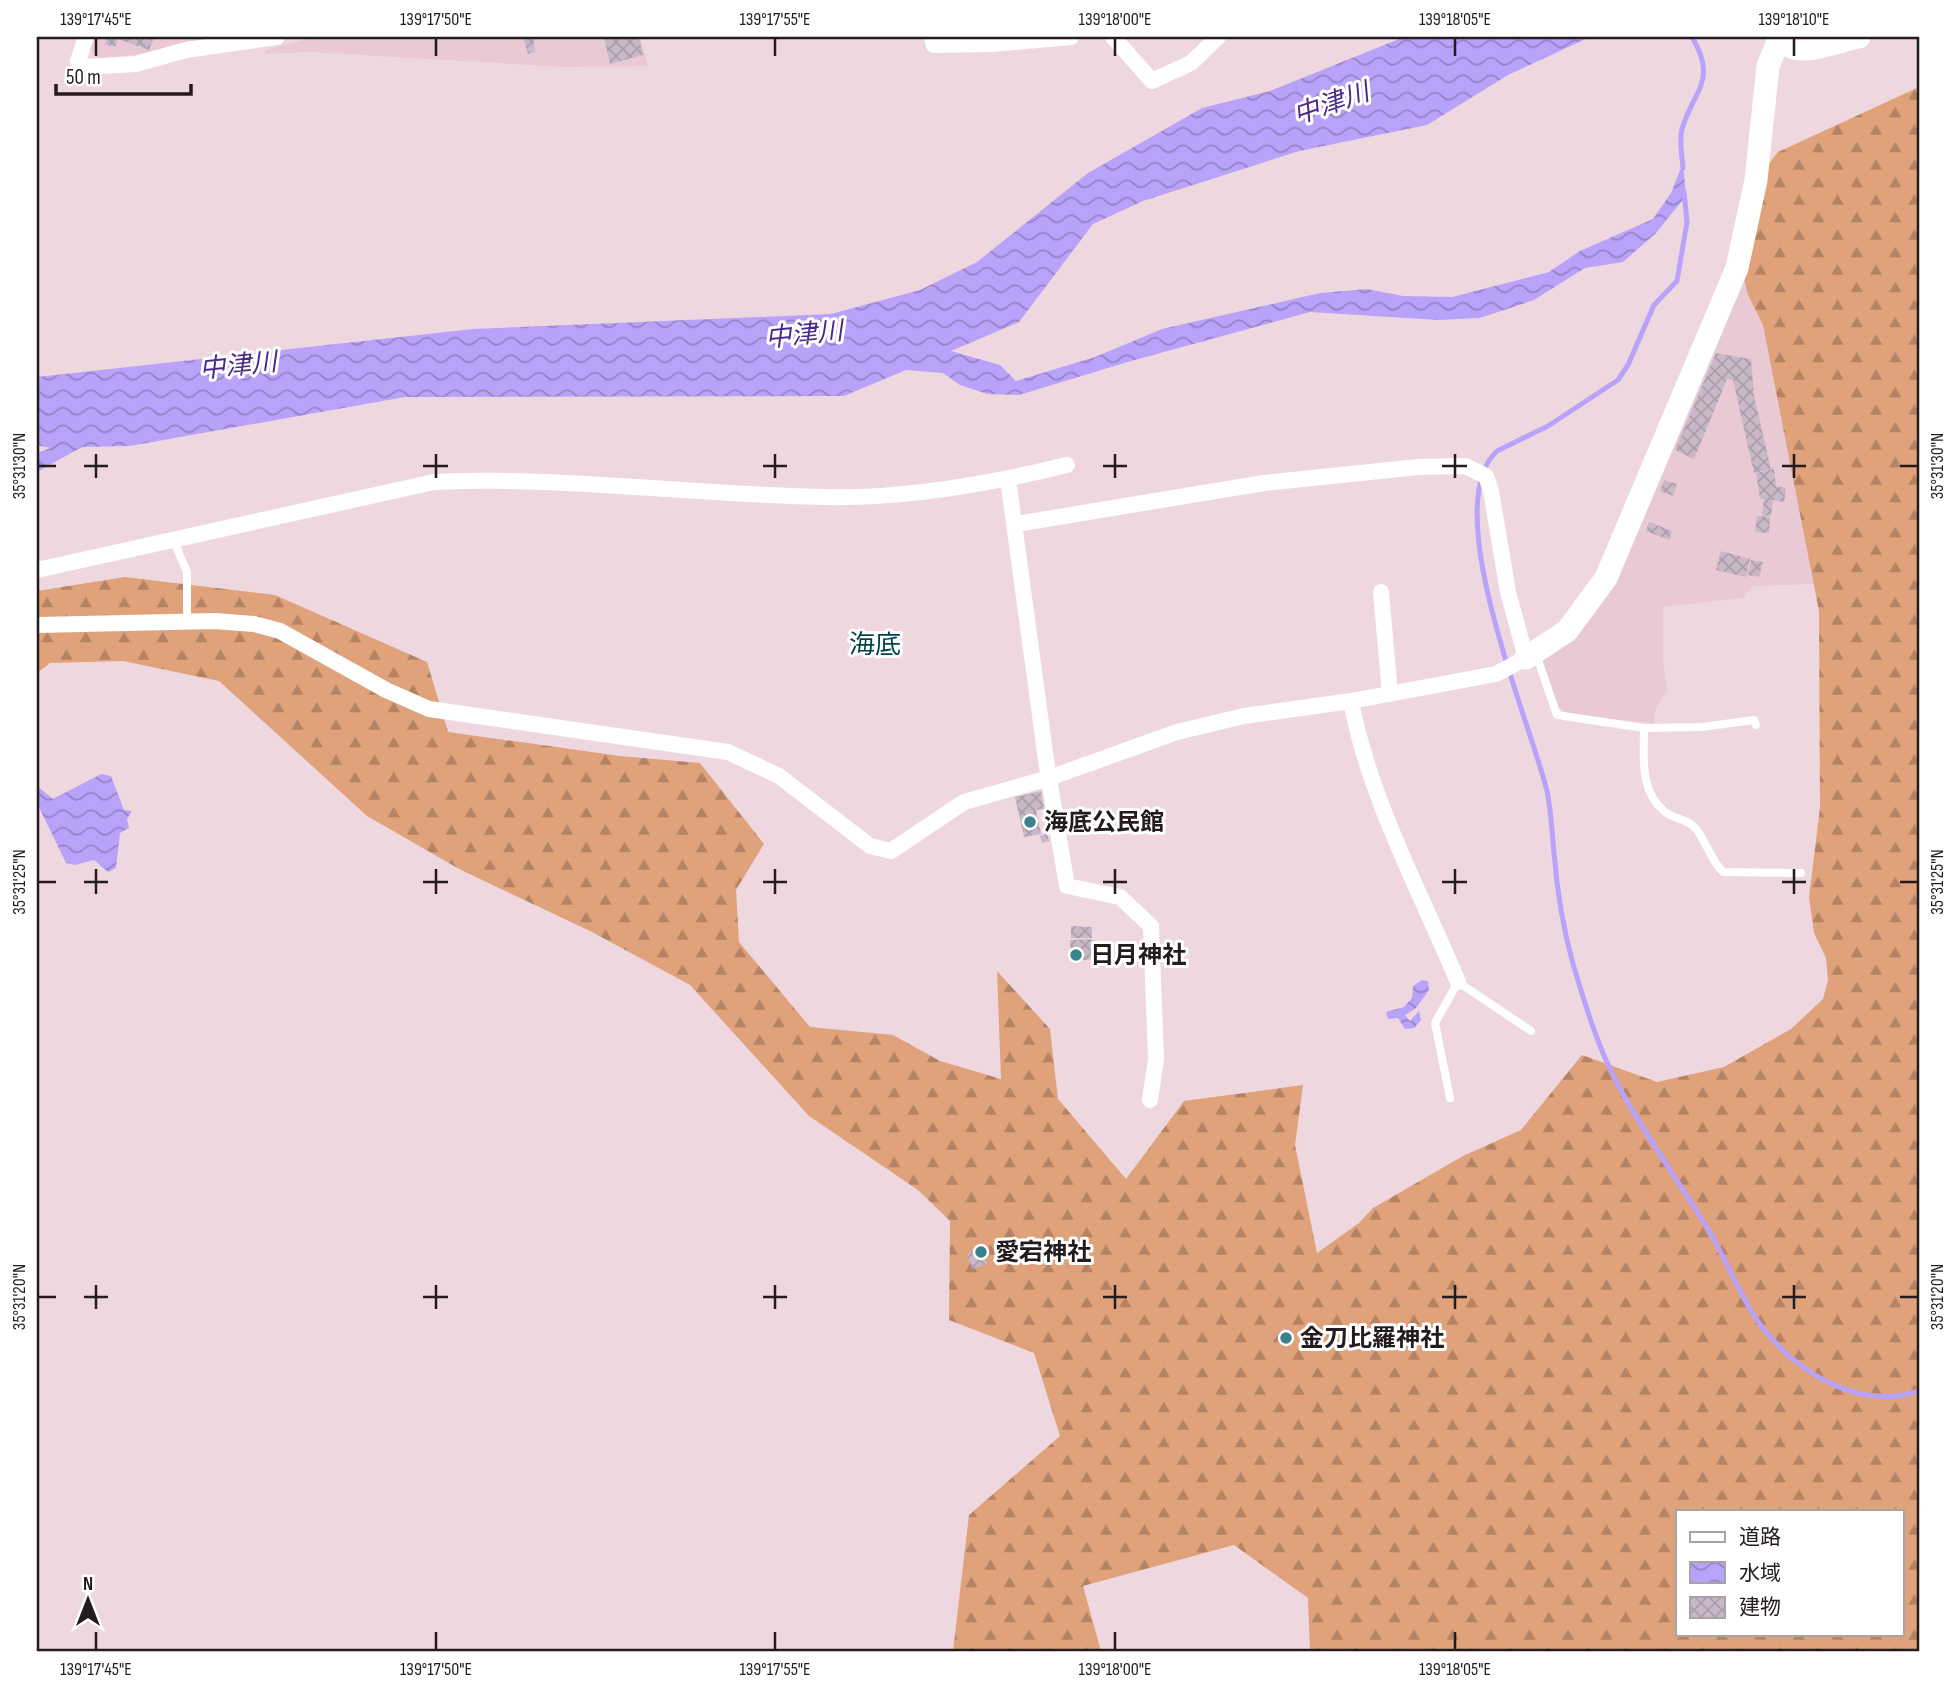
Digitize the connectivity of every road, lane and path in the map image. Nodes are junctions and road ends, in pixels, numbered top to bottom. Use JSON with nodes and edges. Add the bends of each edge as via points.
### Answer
{"nodes":[{"id":1,"x":86,"y":37,"type":"edge"},
{"id":2,"x":277,"y":37,"type":"edge"},
{"id":3,"x":932,"y":37,"type":"edge"},
{"id":4,"x":1071,"y":37,"type":"edge"},
{"id":5,"x":1113,"y":37,"type":"edge"},
{"id":6,"x":1218,"y":37,"type":"edge"},
{"id":7,"x":1859,"y":37,"type":"edge"},
{"id":8,"x":259,"y":38,"type":"edge"},
{"id":9,"x":1778,"y":38,"type":"edge"},
{"id":10,"x":1068,"y":465,"type":"dead end"},
{"id":11,"x":1008,"y":479,"type":"junction"},
{"id":12,"x":1016,"y":524,"type":"junction"},
{"id":13,"x":173,"y":538,"type":"junction"},
{"id":14,"x":37,"y":570,"type":"edge"},
{"id":15,"x":1377,"y":601,"type":"dead end"},
{"id":16,"x":187,"y":621,"type":"junction"},
{"id":17,"x":37,"y":625,"type":"edge"},
{"id":18,"x":1530,"y":655,"type":"junction"},
{"id":19,"x":1391,"y":694,"type":"junction"},
{"id":20,"x":1351,"y":701,"type":"junction"},
{"id":21,"x":1756,"y":725,"type":"dead end"},
{"id":22,"x":1644,"y":728,"type":"junction"},
{"id":23,"x":1049,"y":778,"type":"junction"},
{"id":24,"x":1801,"y":873,"type":"dead end"},
{"id":25,"x":1458,"y":982,"type":"junction"},
{"id":26,"x":1531,"y":1031,"type":"dead end"},
{"id":27,"x":1450,"y":1098,"type":"dead end"},
{"id":28,"x":1150,"y":1100,"type":"dead end"}],
"edges":[{"from":1,"to":8,"type":"street","via":[[78,61],[84,67],[136,64]]},
{"from":2,"to":8,"type":"street"},
{"from":3,"to":4,"type":"street","via":[[934,45]]},
{"from":5,"to":6,"type":"street","via":[[1152,81],[1191,63]]},
{"from":7,"to":9,"type":"street","via":[[1812,49],[1785,45]]},
{"from":9,"to":18,"type":"street","via":[[1768,66],[1756,180],[1737,268],[1606,578],[1567,631]]},
{"from":10,"to":11,"type":"street"},
{"from":11,"to":12,"type":"street"},
{"from":11,"to":13,"type":"street","via":[[879,496],[826,497],[590,482],[434,482]]},
{"from":12,"to":18,"type":"street","via":[[1264,483],[1465,466],[1486,476],[1508,592]]},
{"from":12,"to":23,"type":"street"},
{"from":13,"to":14,"type":"street"},
{"from":13,"to":16,"type":"lane","via":[[187,572]]},
{"from":15,"to":19,"type":"street"},
{"from":16,"to":17,"type":"street"},
{"from":16,"to":23,"type":"street","via":[[254,624],[280,631],[429,709],[728,752],[779,776],[870,846],[891,851],[964,802]]},
{"from":18,"to":19,"type":"street","via":[[1496,674]]},
{"from":18,"to":22,"type":"lane","via":[[1557,715]]},
{"from":19,"to":20,"type":"street"},
{"from":20,"to":23,"type":"street","via":[[1244,716],[1177,732]]},
{"from":20,"to":25,"type":"street","via":[[1359,742],[1377,790]]},
{"from":21,"to":22,"type":"lane","via":[[1754,720]]},
{"from":22,"to":24,"type":"lane","via":[[1644,774],[1652,796],[1663,811],[1696,829],[1723,872]]},
{"from":23,"to":28,"type":"street","via":[[1067,886],[1120,897],[1151,926],[1156,1059]]},
{"from":25,"to":26,"type":"lane"},
{"from":25,"to":27,"type":"lane","via":[[1435,1023]]}]}
